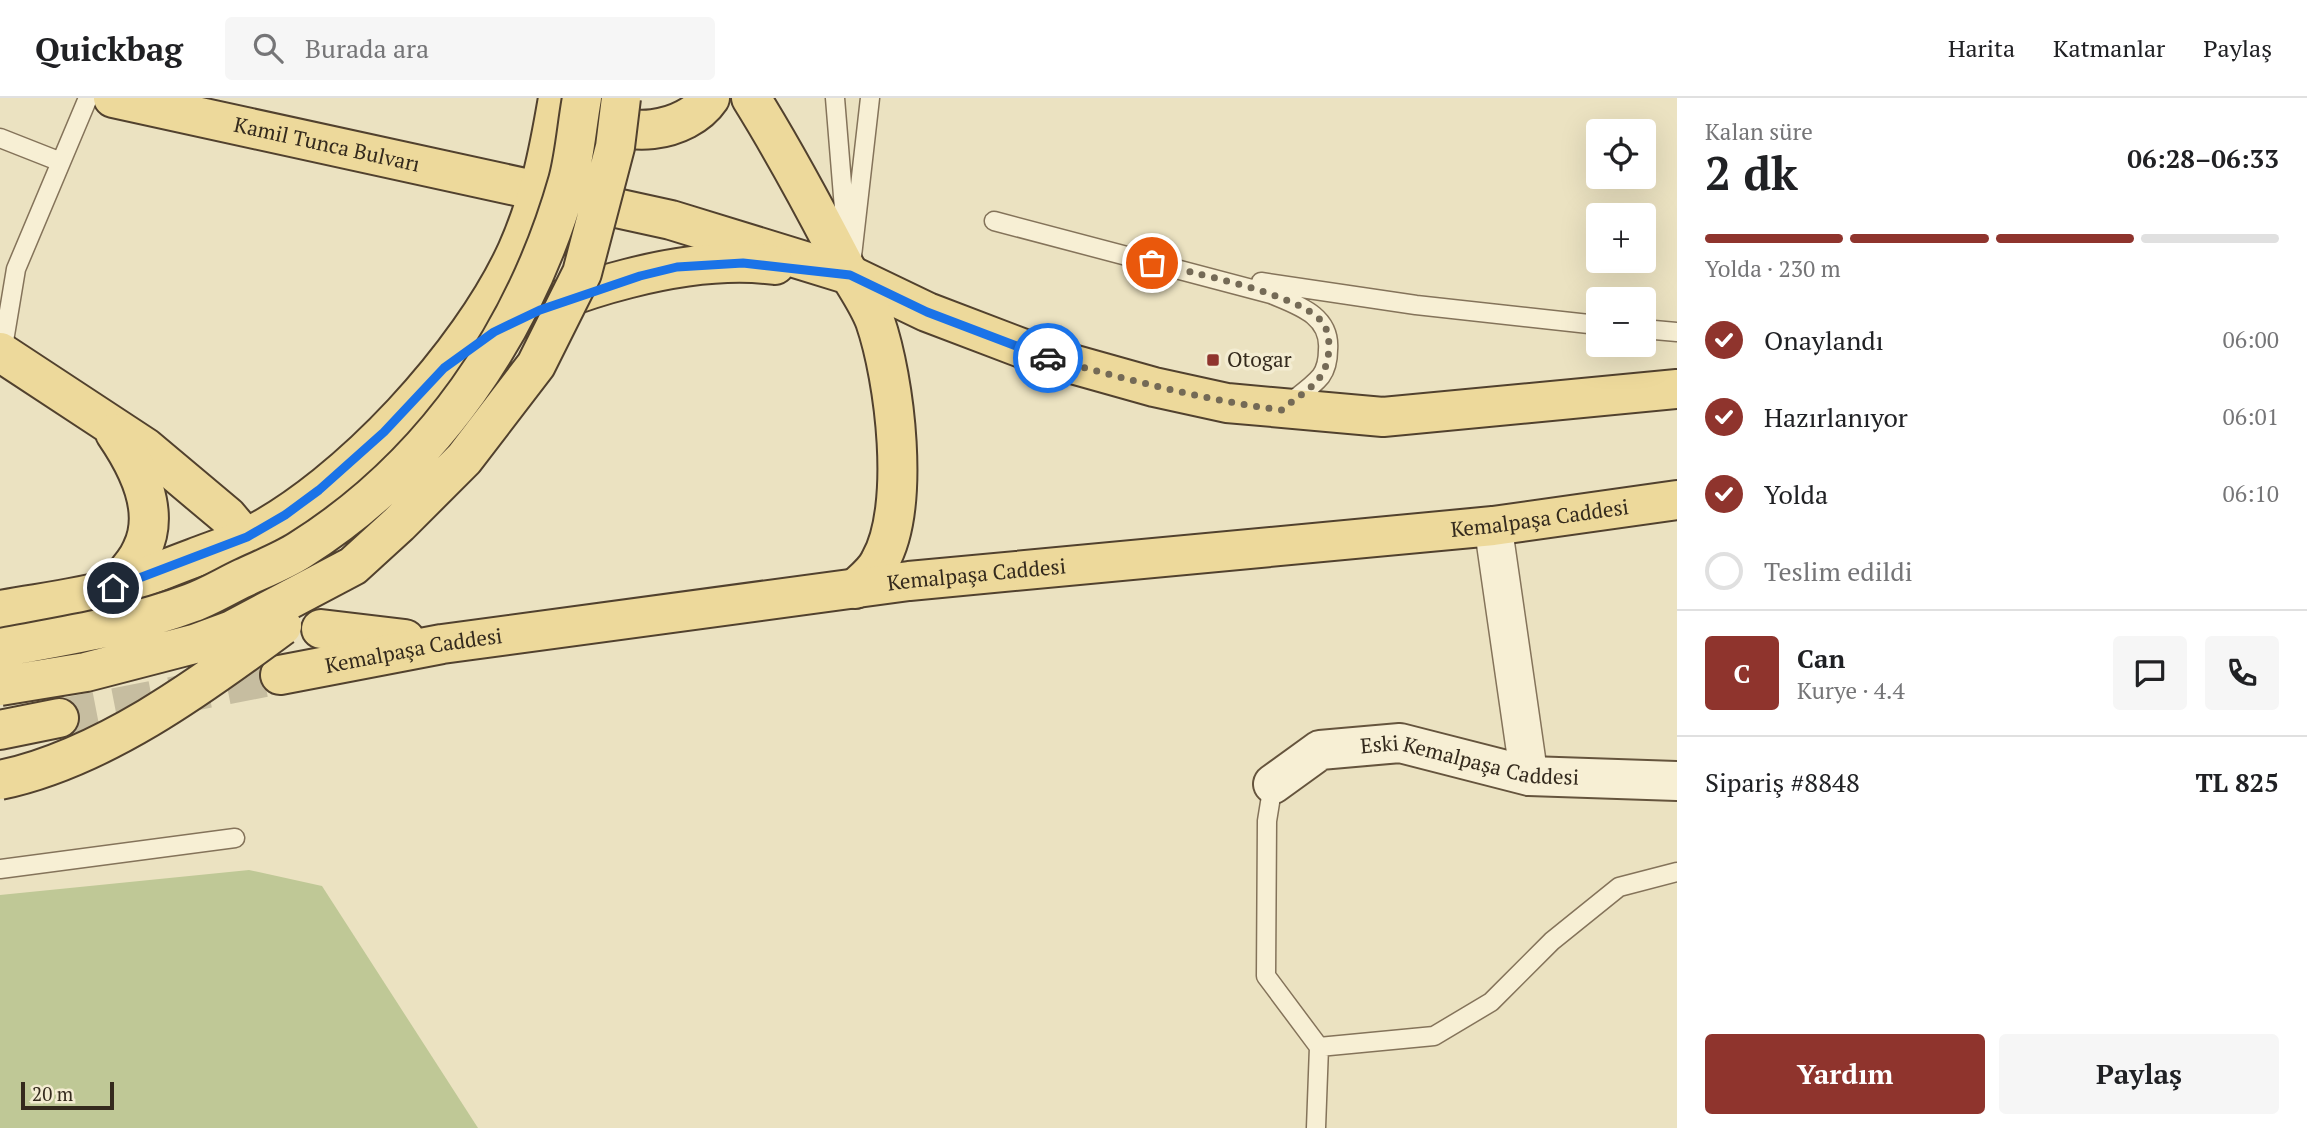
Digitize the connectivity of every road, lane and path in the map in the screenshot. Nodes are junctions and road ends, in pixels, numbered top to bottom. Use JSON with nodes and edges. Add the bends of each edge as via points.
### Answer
{"nodes":[{"id":1,"x":88,"y":98,"type":"edge"},
{"id":2,"x":113,"y":98,"type":"edge"},
{"id":3,"x":220,"y":98,"type":"edge"},
{"id":4,"x":558,"y":98,"type":"edge"},
{"id":5,"x":581,"y":98,"type":"edge"},
{"id":6,"x":621,"y":98,"type":"edge"},
{"id":7,"x":710,"y":98,"type":"edge"},
{"id":8,"x":751,"y":98,"type":"edge"},
{"id":9,"x":835,"y":98,"type":"edge"},
{"id":10,"x":870,"y":98,"type":"edge"},
{"id":11,"x":159,"y":106,"type":"junction"},
{"id":12,"x":0,"y":138,"type":"edge"},
{"id":13,"x":61,"y":162,"type":"junction"},
{"id":14,"x":540,"y":189,"type":"junction"},
{"id":15,"x":994,"y":221,"type":"dead end"},
{"id":16,"x":0,"y":259,"type":"edge"},
{"id":17,"x":1152,"y":263,"type":"junction"},
{"id":18,"x":16,"y":269,"type":"junction"},
{"id":19,"x":850,"y":275,"type":"junction"},
{"id":20,"x":1586,"y":324,"type":"edge"},
{"id":21,"x":1656,"y":330,"type":"edge"},
{"id":22,"x":1677,"y":332,"type":"edge"},
{"id":23,"x":1,"y":352,"type":"edge"},
{"id":24,"x":427,"y":383,"type":"junction"},
{"id":25,"x":1677,"y":389,"type":"edge"},
{"id":26,"x":1282,"y":410,"type":"junction"},
{"id":27,"x":112,"y":428,"type":"junction"},
{"id":28,"x":1677,"y":500,"type":"edge"},
{"id":29,"x":1493,"y":526,"type":"junction"},
{"id":30,"x":253,"y":546,"type":"junction"},
{"id":31,"x":353,"y":566,"type":"junction"},
{"id":32,"x":113,"y":588,"type":"junction"},
{"id":33,"x":856,"y":589,"type":"junction"},
{"id":34,"x":0,"y":610,"type":"edge"},
{"id":35,"x":321,"y":629,"type":"dead end"},
{"id":36,"x":442,"y":643,"type":"junction"},
{"id":37,"x":0,"y":648,"type":"edge"},
{"id":38,"x":279,"y":675,"type":"tunnel mouth"},
{"id":39,"x":0,"y":686,"type":"edge"},
{"id":40,"x":59,"y":718,"type":"tunnel mouth"},
{"id":41,"x":0,"y":730,"type":"edge"},
{"id":42,"x":1528,"y":776,"type":"junction"},
{"id":43,"x":0,"y":780,"type":"edge"},
{"id":44,"x":1677,"y":780,"type":"edge"},
{"id":45,"x":1273,"y":784,"type":"joint"},
{"id":46,"x":234,"y":838,"type":"dead end"},
{"id":47,"x":0,"y":869,"type":"edge"},
{"id":48,"x":1674,"y":874,"type":"edge"},
{"id":49,"x":1319,"y":1047,"type":"junction"},
{"id":50,"x":1316,"y":1128,"type":"edge"}],
"edges":[{"from":1,"to":13,"type":"lane"},
{"from":2,"to":11,"type":"main road","name":"Kamil Tunca Bulvarı"},
{"from":3,"to":11,"type":"main road"},
{"from":4,"to":14,"type":"main road"},
{"from":5,"to":7,"type":"main road","via":[[596,115],[643,128],[684,123]]},
{"from":5,"to":37,"type":"main road","bridge":true,"via":[[568,180],[534,276],[499,345],[463,400],[409,463],[355,511],[299,551],[191,603],[106,628]]},
{"from":6,"to":31,"type":"main road","bridge":true,"via":[[615,147],[582,273],[536,365],[464,459]]},
{"from":8,"to":19,"type":"main road"},
{"from":9,"to":19,"type":"lane"},
{"from":10,"to":19,"type":"lane"},
{"from":11,"to":14,"type":"main road","name":"Kamil Tunca Bulvarı"},
{"from":12,"to":13,"type":"lane"},
{"from":13,"to":18,"type":"lane"},
{"from":14,"to":19,"type":"main road","via":[[671,220]]},
{"from":14,"to":24,"type":"main road","via":[[497,289]]},
{"from":15,"to":17,"type":"lane"},
{"from":16,"to":18,"type":"lane"},
{"from":17,"to":20,"type":"lane","via":[[1416,305]]},
{"from":17,"to":26,"type":"lane","via":[[1271,294],[1323,323],[1329,342],[1322,375]]},
{"from":18,"to":23,"type":"lane"},
{"from":19,"to":24,"type":"main road","via":[[743,263],[677,267],[640,276],[517,320],[466,350]]},
{"from":19,"to":26,"type":"main road","via":[[927,312],[1040,355],[1154,387]]},
{"from":19,"to":33,"type":"main road","via":[[878,330],[898,466],[890,537],[880,563]]},
{"from":21,"to":22,"type":"lane"},
{"from":23,"to":27,"type":"main road"},
{"from":24,"to":30,"type":"main road","via":[[384,432]]},
{"from":25,"to":26,"type":"main road","via":[[1382,417]]},
{"from":27,"to":30,"type":"main road","via":[[175,471]]},
{"from":27,"to":32,"type":"main road","via":[[139,474],[148,518],[144,547]]},
{"from":28,"to":29,"type":"main road","name":"Kemalpaşa Caddesi"},
{"from":29,"to":33,"type":"main road","name":"Kemalpaşa Caddesi"},
{"from":29,"to":42,"type":"street"},
{"from":30,"to":32,"type":"main road"},
{"from":31,"to":39,"type":"main road","bridge":true,"via":[[254,620],[194,644],[86,672]]},
{"from":31,"to":43,"type":"main road","bridge":true,"via":[[259,643],[139,721],[54,765]]},
{"from":32,"to":34,"type":"main road"},
{"from":33,"to":36,"type":"main road","name":"Kemalpaşa Caddesi"},
{"from":35,"to":36,"type":"main road"},
{"from":36,"to":38,"type":"main road","name":"Kemalpaşa Caddesi"},
{"from":40,"to":41,"type":"main road"},
{"from":42,"to":44,"type":"street","name":"Eski Kemalpaşa Caddesi"},
{"from":42,"to":45,"type":"street","name":"Eski Kemalpaşa Caddesi","via":[[1400,743],[1320,750]]},
{"from":45,"to":49,"type":"lane","via":[[1268,821],[1266,976]]},
{"from":46,"to":47,"type":"lane"},
{"from":48,"to":49,"type":"lane","via":[[1619,887],[1552,941],[1491,1002],[1434,1036]]},
{"from":49,"to":50,"type":"lane"}]}
